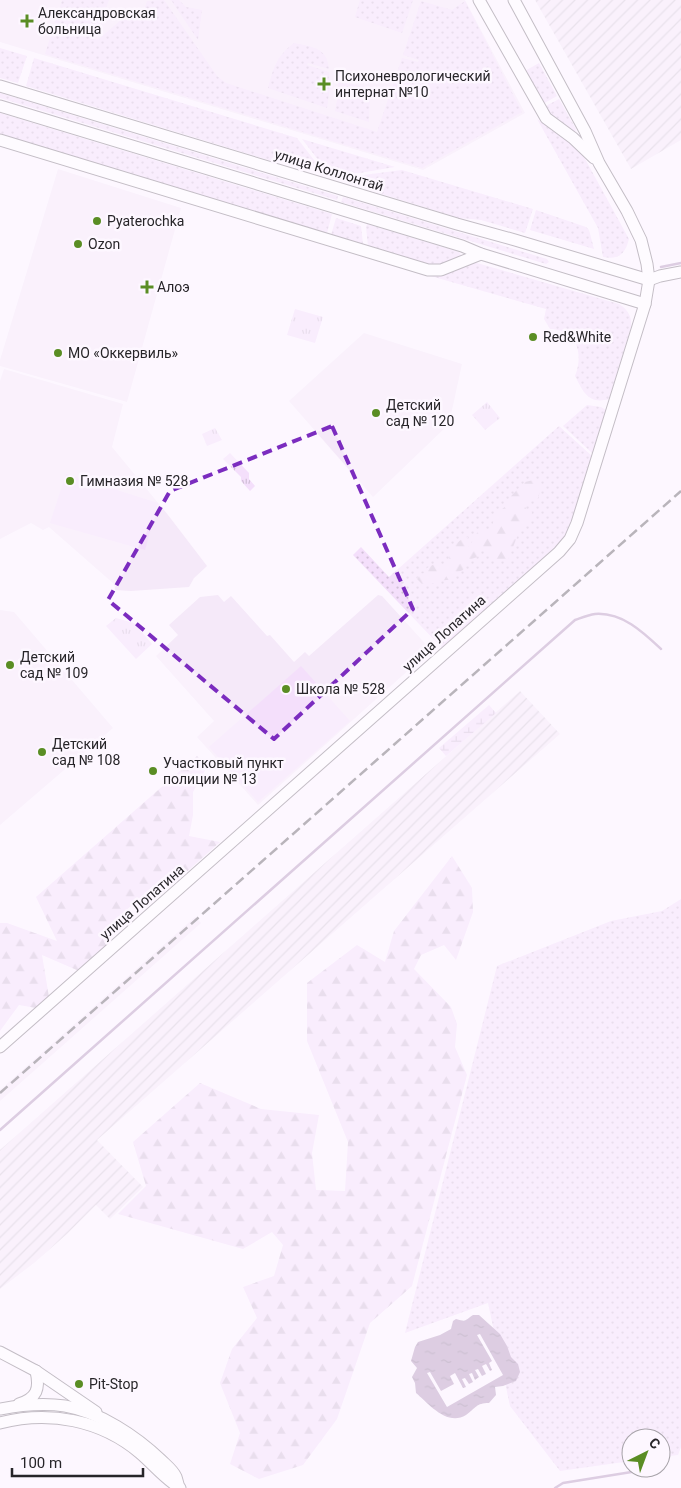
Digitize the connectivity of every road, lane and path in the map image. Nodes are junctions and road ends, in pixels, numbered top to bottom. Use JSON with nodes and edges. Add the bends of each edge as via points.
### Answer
{"nodes":[{"id":1,"x":479,"y":0,"type":"edge"},
{"id":2,"x":514,"y":0,"type":"edge"},
{"id":3,"x":0,"y":86,"type":"edge"},
{"id":4,"x":0,"y":106,"type":"edge"},
{"id":5,"x":585,"y":131,"type":"junction"},
{"id":6,"x":573,"y":138,"type":"junction"},
{"id":7,"x":0,"y":140,"type":"edge"},
{"id":8,"x":599,"y":163,"type":"junction"},
{"id":9,"x":481,"y":254,"type":"junction"},
{"id":10,"x":681,"y":272,"type":"edge"},
{"id":11,"x":649,"y":280,"type":"junction"},
{"id":12,"x":645,"y":304,"type":"junction"},
{"id":13,"x":0,"y":1047,"type":"edge"},
{"id":14,"x":0,"y":1352,"type":"edge"},
{"id":15,"x":36,"y":1371,"type":"junction"},
{"id":16,"x":15,"y":1406,"type":"junction"},
{"id":17,"x":0,"y":1409,"type":"edge"},
{"id":18,"x":0,"y":1423,"type":"edge"},
{"id":19,"x":120,"y":1428,"type":"junction"},
{"id":20,"x":180,"y":1488,"type":"edge"}],
"edges":[{"from":1,"to":6,"type":"street","via":[[546,118]]},
{"from":2,"to":5,"type":"street"},
{"from":3,"to":11,"type":"street","name":"улица Коллонтай"},
{"from":4,"to":9,"type":"street"},
{"from":5,"to":6,"type":"street"},
{"from":5,"to":8,"type":"street"},
{"from":6,"to":8,"type":"street"},
{"from":7,"to":9,"type":"street","via":[[428,270],[441,270]]},
{"from":8,"to":11,"type":"street","name":"улица Лопатина","via":[[640,240]]},
{"from":9,"to":12,"type":"street"},
{"from":10,"to":11,"type":"street"},
{"from":11,"to":12,"type":"street","name":"улица Лопатина"},
{"from":12,"to":13,"type":"street","name":"улица Лопатина","via":[[577,523],[559,552]]},
{"from":14,"to":15,"type":"street"},
{"from":15,"to":16,"type":"street","via":[[38,1380],[34,1396]]},
{"from":15,"to":19,"type":"street"},
{"from":16,"to":17,"type":"street"},
{"from":16,"to":19,"type":"street","via":[[64,1406]]},
{"from":18,"to":20,"type":"street","via":[[45,1417],[70,1419],[94,1426],[130,1445],[169,1482]]},
{"from":19,"to":20,"type":"street","via":[[164,1463],[175,1475]]}]}
